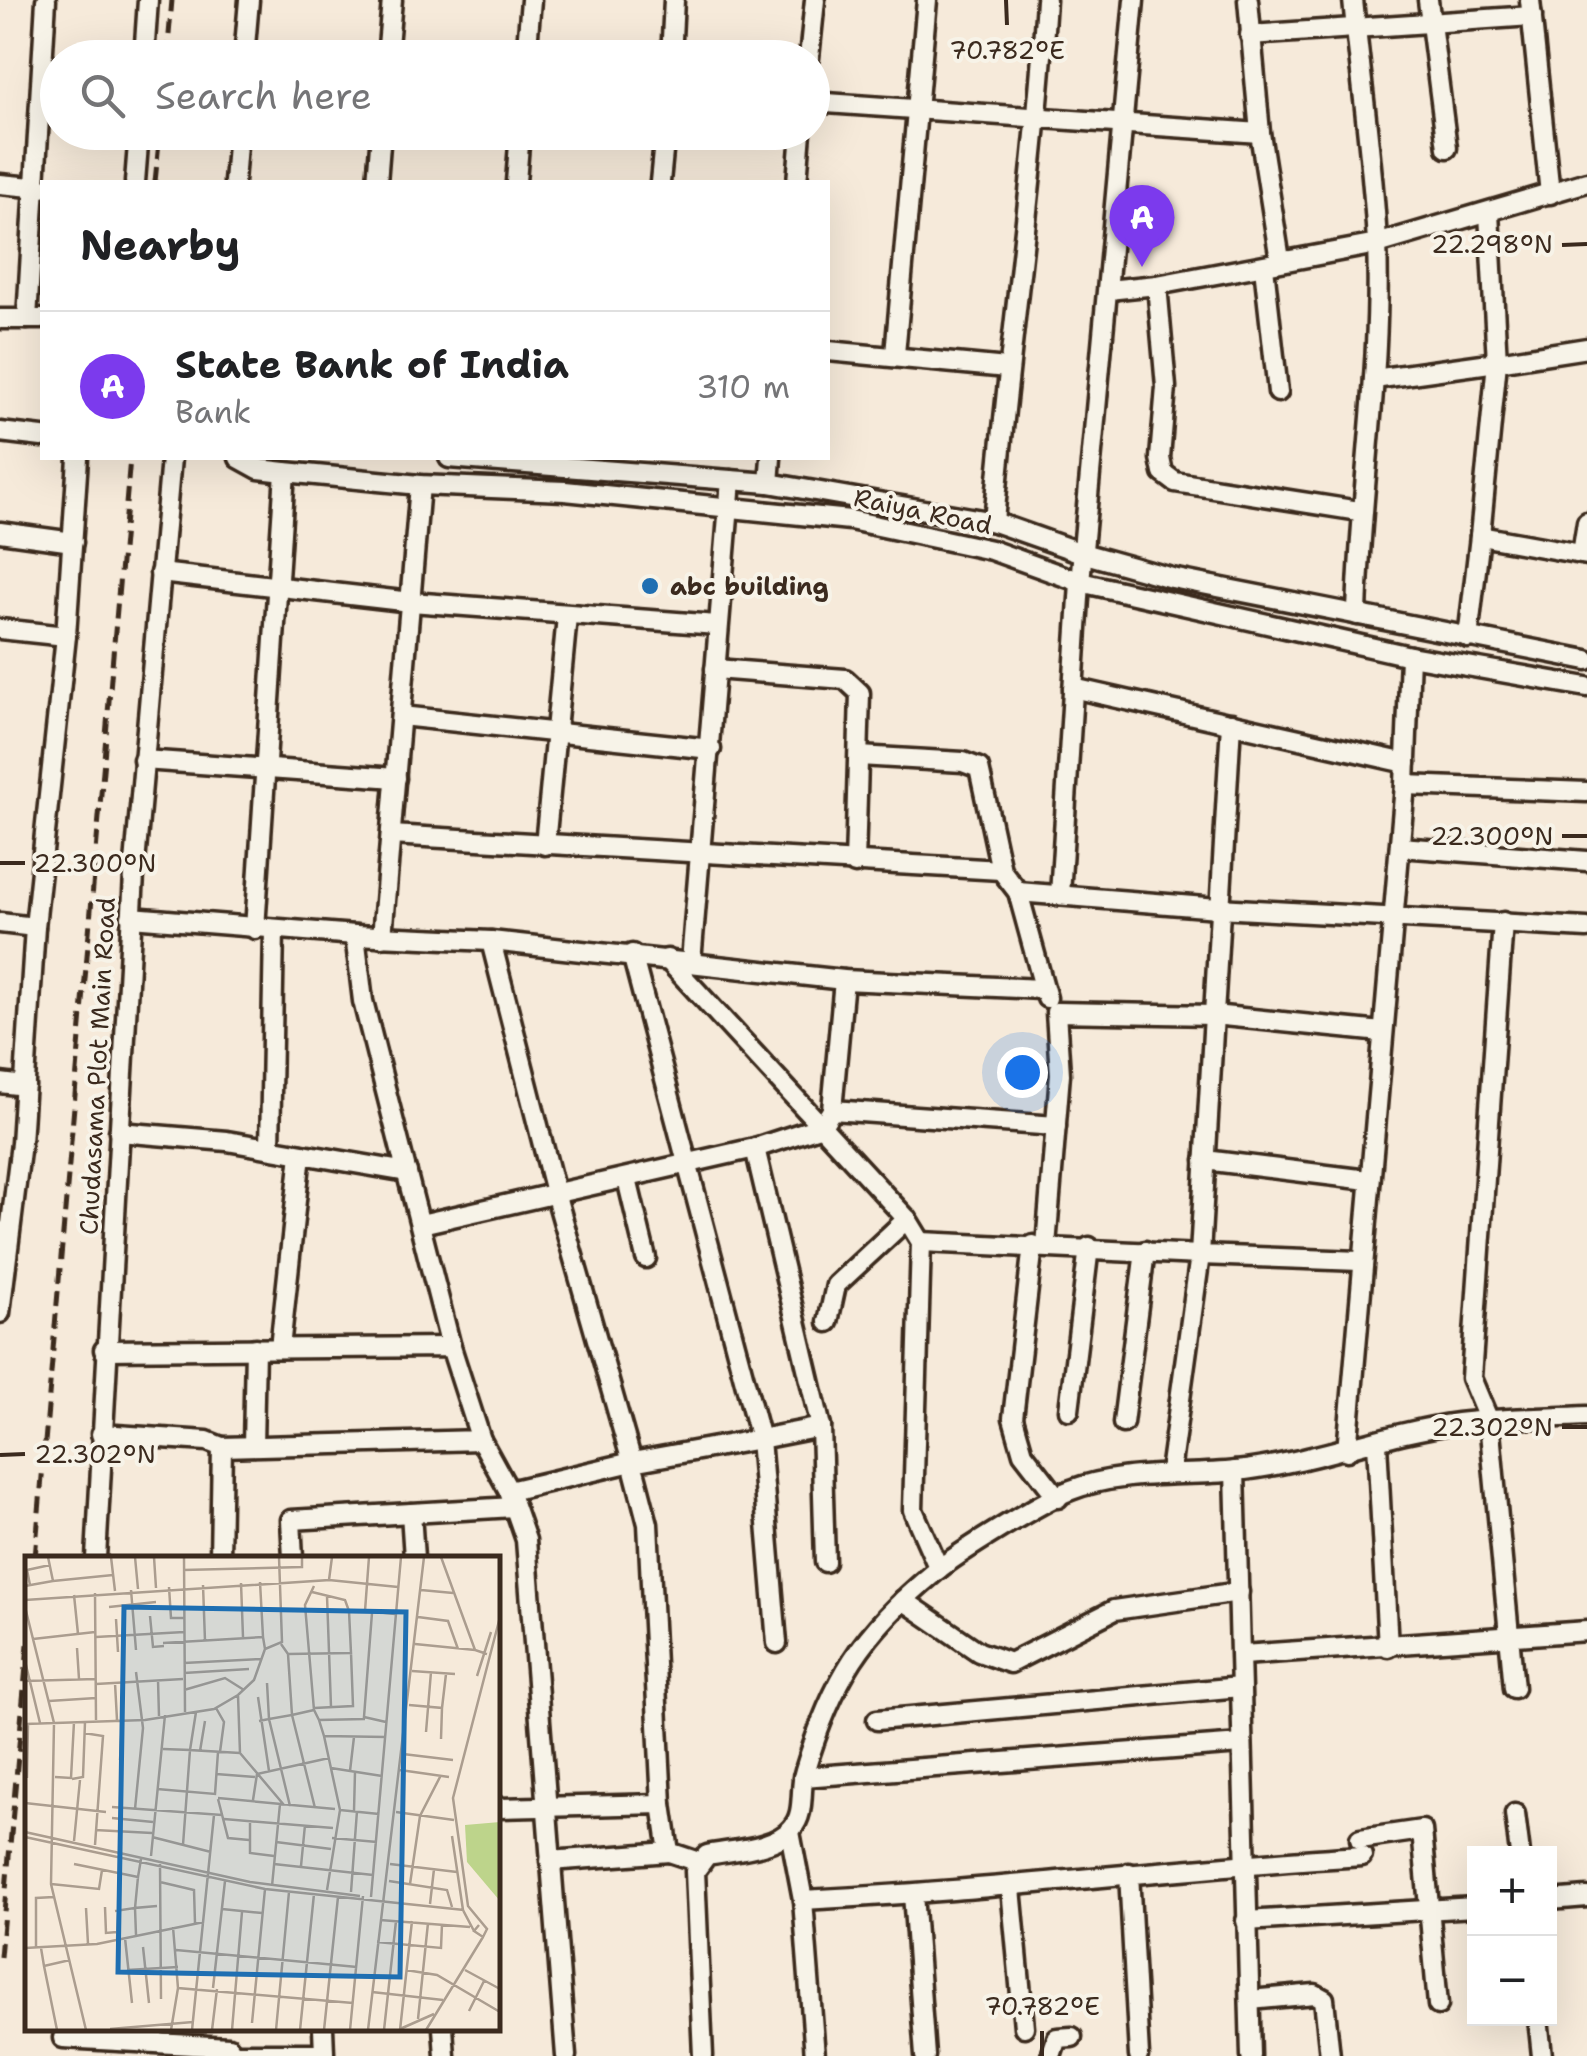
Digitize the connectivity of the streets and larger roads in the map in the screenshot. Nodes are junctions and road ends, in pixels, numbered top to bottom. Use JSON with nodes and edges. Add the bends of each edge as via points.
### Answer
{"nodes":[{"id":1,"x":46,"y":0,"type":"edge"},
{"id":2,"x":148,"y":0,"type":"edge"},
{"id":3,"x":249,"y":0,"type":"edge"},
{"id":4,"x":392,"y":0,"type":"edge"},
{"id":5,"x":531,"y":0,"type":"edge"},
{"id":6,"x":674,"y":0,"type":"edge"},
{"id":7,"x":815,"y":0,"type":"edge"},
{"id":8,"x":926,"y":0,"type":"edge"},
{"id":9,"x":1046,"y":0,"type":"edge"},
{"id":10,"x":1134,"y":0,"type":"edge"},
{"id":11,"x":1248,"y":0,"type":"edge"},
{"id":12,"x":1353,"y":0,"type":"edge"},
{"id":13,"x":1428,"y":0,"type":"edge"},
{"id":14,"x":1531,"y":8,"type":"edge"},
{"id":15,"x":1431,"y":23,"type":"junction"},
{"id":16,"x":1356,"y":26,"type":"junction"},
{"id":17,"x":1250,"y":34,"type":"junction"},
{"id":18,"x":45,"y":40,"type":"edge"},
{"id":19,"x":145,"y":40,"type":"edge"},
{"id":20,"x":245,"y":40,"type":"edge"},
{"id":21,"x":389,"y":40,"type":"edge"},
{"id":22,"x":528,"y":40,"type":"edge"},
{"id":23,"x":672,"y":40,"type":"edge"},
{"id":24,"x":810,"y":40,"type":"edge"},
{"id":25,"x":830,"y":103,"type":"edge"},
{"id":26,"x":916,"y":109,"type":"junction"},
{"id":27,"x":1039,"y":118,"type":"junction"},
{"id":28,"x":1121,"y":125,"type":"junction"},
{"id":29,"x":1260,"y":133,"type":"junction"},
{"id":30,"x":1447,"y":148,"type":"dead end"},
{"id":31,"x":40,"y":150,"type":"edge"},
{"id":32,"x":138,"y":150,"type":"edge"},
{"id":33,"x":237,"y":150,"type":"edge"},
{"id":34,"x":380,"y":150,"type":"edge"},
{"id":35,"x":519,"y":150,"type":"edge"},
{"id":36,"x":663,"y":150,"type":"edge"},
{"id":37,"x":800,"y":150,"type":"edge"},
{"id":38,"x":135,"y":180,"type":"edge"},
{"id":39,"x":234,"y":180,"type":"edge"},
{"id":40,"x":377,"y":180,"type":"edge"},
{"id":41,"x":516,"y":180,"type":"edge"},
{"id":42,"x":660,"y":180,"type":"edge"},
{"id":43,"x":797,"y":180,"type":"edge"},
{"id":44,"x":1587,"y":182,"type":"edge"},
{"id":45,"x":0,"y":184,"type":"edge"},
{"id":46,"x":39,"y":187,"type":"edge"},
{"id":47,"x":1550,"y":194,"type":"junction"},
{"id":48,"x":1489,"y":212,"type":"junction"},
{"id":49,"x":1377,"y":244,"type":"junction"},
{"id":50,"x":1272,"y":264,"type":"junction"},
{"id":51,"x":1157,"y":286,"type":"junction"},
{"id":52,"x":1108,"y":290,"type":"junction"},
{"id":53,"x":0,"y":318,"type":"edge"},
{"id":54,"x":35,"y":319,"type":"edge"},
{"id":55,"x":1587,"y":348,"type":"edge"},
{"id":56,"x":830,"y":352,"type":"edge"},
{"id":57,"x":894,"y":354,"type":"junction"},
{"id":58,"x":1496,"y":362,"type":"junction"},
{"id":59,"x":1007,"y":368,"type":"junction"},
{"id":60,"x":1374,"y":379,"type":"junction"},
{"id":61,"x":1278,"y":392,"type":"dead end"},
{"id":62,"x":0,"y":432,"type":"edge"},
{"id":63,"x":40,"y":437,"type":"edge"},
{"id":64,"x":78,"y":460,"type":"edge"},
{"id":65,"x":171,"y":460,"type":"edge"},
{"id":66,"x":243,"y":460,"type":"edge"},
{"id":67,"x":494,"y":460,"type":"edge"},
{"id":68,"x":772,"y":460,"type":"edge"},
{"id":69,"x":633,"y":464,"type":"edge"},
{"id":70,"x":285,"y":472,"type":"junction"},
{"id":71,"x":730,"y":480,"type":"junction"},
{"id":72,"x":768,"y":483,"type":"junction"},
{"id":73,"x":420,"y":486,"type":"junction"},
{"id":74,"x":726,"y":506,"type":"junction"},
{"id":75,"x":1359,"y":511,"type":"junction"},
{"id":76,"x":994,"y":522,"type":"junction"},
{"id":77,"x":1587,"y":522,"type":"edge"},
{"id":78,"x":0,"y":532,"type":"edge"},
{"id":79,"x":1480,"y":536,"type":"junction"},
{"id":80,"x":72,"y":542,"type":"junction"},
{"id":81,"x":1082,"y":554,"type":"junction"},
{"id":82,"x":1584,"y":554,"type":"edge"},
{"id":83,"x":160,"y":573,"type":"junction"},
{"id":84,"x":1080,"y":582,"type":"junction"},
{"id":85,"x":277,"y":586,"type":"junction"},
{"id":86,"x":410,"y":602,"type":"junction"},
{"id":87,"x":567,"y":616,"type":"junction"},
{"id":88,"x":1358,"y":616,"type":"junction"},
{"id":89,"x":716,"y":625,"type":"junction"},
{"id":90,"x":0,"y":629,"type":"edge"},
{"id":91,"x":66,"y":636,"type":"junction"},
{"id":92,"x":1468,"y":638,"type":"junction"},
{"id":93,"x":1410,"y":656,"type":"junction"},
{"id":94,"x":1587,"y":660,"type":"edge"},
{"id":95,"x":715,"y":669,"type":"junction"},
{"id":96,"x":1587,"y":687,"type":"edge"},
{"id":97,"x":1073,"y":688,"type":"junction"},
{"id":98,"x":401,"y":716,"type":"junction"},
{"id":99,"x":1231,"y":723,"type":"junction"},
{"id":100,"x":557,"y":733,"type":"junction"},
{"id":101,"x":711,"y":750,"type":"junction"},
{"id":102,"x":859,"y":756,"type":"junction"},
{"id":103,"x":143,"y":760,"type":"junction"},
{"id":104,"x":1406,"y":763,"type":"junction"},
{"id":105,"x":263,"y":767,"type":"junction"},
{"id":106,"x":396,"y":778,"type":"junction"},
{"id":107,"x":1405,"y":785,"type":"junction"},
{"id":108,"x":1587,"y":792,"type":"edge"},
{"id":109,"x":391,"y":835,"type":"junction"},
{"id":110,"x":546,"y":845,"type":"junction"},
{"id":111,"x":1400,"y":847,"type":"junction"},
{"id":112,"x":700,"y":855,"type":"junction"},
{"id":113,"x":1587,"y":861,"type":"edge"},
{"id":114,"x":855,"y":864,"type":"junction"},
{"id":115,"x":1001,"y":870,"type":"junction"},
{"id":116,"x":1018,"y":892,"type":"junction"},
{"id":117,"x":1060,"y":895,"type":"junction"},
{"id":118,"x":1218,"y":908,"type":"junction"},
{"id":119,"x":1394,"y":915,"type":"junction"},
{"id":120,"x":131,"y":918,"type":"junction"},
{"id":121,"x":1503,"y":922,"type":"junction"},
{"id":122,"x":0,"y":923,"type":"edge"},
{"id":123,"x":35,"y":927,"type":"junction"},
{"id":124,"x":1587,"y":928,"type":"edge"},
{"id":125,"x":264,"y":929,"type":"junction"},
{"id":126,"x":355,"y":936,"type":"junction"},
{"id":127,"x":382,"y":937,"type":"junction"},
{"id":128,"x":491,"y":941,"type":"junction"},
{"id":129,"x":632,"y":954,"type":"junction"},
{"id":130,"x":668,"y":960,"type":"junction"},
{"id":131,"x":692,"y":962,"type":"junction"},
{"id":132,"x":844,"y":980,"type":"junction"},
{"id":133,"x":1041,"y":989,"type":"junction"},
{"id":134,"x":1056,"y":1012,"type":"junction"},
{"id":135,"x":1213,"y":1015,"type":"junction"},
{"id":136,"x":1382,"y":1032,"type":"junction"},
{"id":137,"x":0,"y":1083,"type":"edge"},
{"id":138,"x":24,"y":1086,"type":"junction"},
{"id":139,"x":827,"y":1118,"type":"junction"},
{"id":140,"x":1056,"y":1126,"type":"junction"},
{"id":141,"x":120,"y":1132,"type":"junction"},
{"id":142,"x":270,"y":1148,"type":"junction"},
{"id":143,"x":755,"y":1148,"type":"junction"},
{"id":144,"x":301,"y":1154,"type":"junction"},
{"id":145,"x":1205,"y":1160,"type":"junction"},
{"id":146,"x":9,"y":1164,"type":"edge"},
{"id":147,"x":688,"y":1164,"type":"junction"},
{"id":148,"x":407,"y":1172,"type":"junction"},
{"id":149,"x":627,"y":1179,"type":"junction"},
{"id":150,"x":1368,"y":1180,"type":"junction"},
{"id":151,"x":556,"y":1196,"type":"junction"},
{"id":152,"x":907,"y":1219,"type":"junction"},
{"id":153,"x":421,"y":1224,"type":"junction"},
{"id":154,"x":921,"y":1242,"type":"junction"},
{"id":155,"x":1040,"y":1245,"type":"junction"},
{"id":156,"x":1089,"y":1247,"type":"junction"},
{"id":157,"x":1145,"y":1251,"type":"junction"},
{"id":158,"x":4,"y":1254,"type":"edge"},
{"id":159,"x":1200,"y":1255,"type":"junction"},
{"id":160,"x":646,"y":1258,"type":"dead end"},
{"id":161,"x":1360,"y":1261,"type":"junction"},
{"id":162,"x":0,"y":1313,"type":"edge"},
{"id":163,"x":828,"y":1322,"type":"dead end"},
{"id":164,"x":451,"y":1347,"type":"junction"},
{"id":165,"x":255,"y":1348,"type":"junction"},
{"id":166,"x":280,"y":1348,"type":"junction"},
{"id":167,"x":104,"y":1350,"type":"junction"},
{"id":168,"x":1069,"y":1410,"type":"dead end"},
{"id":169,"x":1587,"y":1416,"type":"edge"},
{"id":170,"x":1489,"y":1422,"type":"junction"},
{"id":171,"x":1122,"y":1423,"type":"dead end"},
{"id":172,"x":820,"y":1427,"type":"junction"},
{"id":173,"x":101,"y":1434,"type":"junction"},
{"id":174,"x":481,"y":1440,"type":"junction"},
{"id":175,"x":760,"y":1440,"type":"junction"},
{"id":176,"x":1377,"y":1444,"type":"junction"},
{"id":177,"x":253,"y":1446,"type":"junction"},
{"id":178,"x":222,"y":1447,"type":"junction"},
{"id":179,"x":1347,"y":1452,"type":"junction"},
{"id":180,"x":632,"y":1462,"type":"junction"},
{"id":181,"x":1235,"y":1471,"type":"junction"},
{"id":182,"x":1170,"y":1472,"type":"junction"},
{"id":183,"x":1058,"y":1498,"type":"junction"},
{"id":184,"x":512,"y":1499,"type":"junction"},
{"id":185,"x":411,"y":1513,"type":"junction"},
{"id":186,"x":96,"y":1556,"type":"edge"},
{"id":187,"x":220,"y":1556,"type":"edge"},
{"id":188,"x":293,"y":1556,"type":"edge"},
{"id":189,"x":414,"y":1556,"type":"edge"},
{"id":190,"x":825,"y":1562,"type":"dead end"},
{"id":191,"x":938,"y":1569,"type":"junction"},
{"id":192,"x":1239,"y":1592,"type":"junction"},
{"id":193,"x":903,"y":1600,"type":"junction"},
{"id":194,"x":1587,"y":1632,"type":"edge"},
{"id":195,"x":1510,"y":1638,"type":"junction"},
{"id":196,"x":777,"y":1643,"type":"dead end"},
{"id":197,"x":1388,"y":1647,"type":"junction"},
{"id":198,"x":1242,"y":1656,"type":"junction"},
{"id":199,"x":1240,"y":1687,"type":"junction"},
{"id":200,"x":1514,"y":1688,"type":"dead end"},
{"id":201,"x":877,"y":1720,"type":"dead end"},
{"id":202,"x":1241,"y":1744,"type":"junction"},
{"id":203,"x":803,"y":1777,"type":"junction"},
{"id":204,"x":662,"y":1804,"type":"junction"},
{"id":205,"x":545,"y":1806,"type":"junction"},
{"id":206,"x":500,"y":1808,"type":"edge"},
{"id":207,"x":1515,"y":1814,"type":"dead end"},
{"id":208,"x":790,"y":1832,"type":"junction"},
{"id":209,"x":1519,"y":1846,"type":"edge"},
{"id":210,"x":669,"y":1852,"type":"junction"},
{"id":211,"x":550,"y":1861,"type":"junction"},
{"id":212,"x":699,"y":1862,"type":"junction"},
{"id":213,"x":1243,"y":1863,"type":"junction"},
{"id":214,"x":1129,"y":1873,"type":"junction"},
{"id":215,"x":1011,"y":1888,"type":"junction"},
{"id":216,"x":914,"y":1894,"type":"junction"},
{"id":217,"x":1587,"y":1897,"type":"edge"},
{"id":218,"x":1557,"y":1899,"type":"edge"},
{"id":219,"x":803,"y":1900,"type":"junction"},
{"id":220,"x":1467,"y":1909,"type":"edge"},
{"id":221,"x":1431,"y":1912,"type":"junction"},
{"id":222,"x":1246,"y":1921,"type":"junction"},
{"id":223,"x":1250,"y":2000,"type":"junction"},
{"id":224,"x":1438,"y":2005,"type":"dead end"},
{"id":225,"x":1539,"y":2026,"type":"edge"},
{"id":226,"x":1024,"y":2027,"type":"dead end"},
{"id":227,"x":443,"y":2031,"type":"edge"},
{"id":228,"x":194,"y":2036,"type":"edge"},
{"id":229,"x":1072,"y":2037,"type":"dead end"},
{"id":230,"x":62,"y":2041,"type":"edge"},
{"id":231,"x":235,"y":2055,"type":"edge"},
{"id":232,"x":324,"y":2055,"type":"edge"},
{"id":233,"x":444,"y":2056,"type":"edge"},
{"id":234,"x":566,"y":2056,"type":"edge"},
{"id":235,"x":704,"y":2056,"type":"edge"},
{"id":236,"x":815,"y":2056,"type":"edge"},
{"id":237,"x":926,"y":2056,"type":"edge"},
{"id":238,"x":1051,"y":2056,"type":"edge"},
{"id":239,"x":1140,"y":2056,"type":"edge"},
{"id":240,"x":1251,"y":2056,"type":"edge"},
{"id":241,"x":1330,"y":2056,"type":"edge"},
{"id":242,"x":1542,"y":2056,"type":"edge"}],
"edges":[{"from":1,"to":18,"type":"street"},
{"from":2,"to":19,"type":"street"},
{"from":3,"to":20,"type":"street"},
{"from":4,"to":21,"type":"street"},
{"from":5,"to":22,"type":"street"},
{"from":6,"to":23,"type":"street"},
{"from":7,"to":24,"type":"street"},
{"from":8,"to":26,"type":"street"},
{"from":9,"to":27,"type":"street"},
{"from":10,"to":28,"type":"street"},
{"from":11,"to":17,"type":"street"},
{"from":12,"to":16,"type":"street"},
{"from":13,"to":15,"type":"street"},
{"from":14,"to":15,"type":"street"},
{"from":14,"to":47,"type":"street"},
{"from":15,"to":16,"type":"street"},
{"from":15,"to":30,"type":"street"},
{"from":16,"to":17,"type":"street"},
{"from":16,"to":49,"type":"street"},
{"from":17,"to":29,"type":"street"},
{"from":25,"to":26,"type":"street"},
{"from":26,"to":27,"type":"street"},
{"from":26,"to":57,"type":"street"},
{"from":27,"to":28,"type":"street"},
{"from":27,"to":59,"type":"street"},
{"from":28,"to":29,"type":"street"},
{"from":28,"to":52,"type":"street"},
{"from":29,"to":50,"type":"street"},
{"from":31,"to":46,"type":"street"},
{"from":32,"to":38,"type":"street"},
{"from":33,"to":39,"type":"street"},
{"from":34,"to":40,"type":"street"},
{"from":35,"to":41,"type":"street"},
{"from":36,"to":42,"type":"street"},
{"from":37,"to":43,"type":"street"},
{"from":44,"to":47,"type":"street"},
{"from":45,"to":46,"type":"street"},
{"from":46,"to":54,"type":"street"},
{"from":47,"to":48,"type":"street"},
{"from":48,"to":49,"type":"street"},
{"from":48,"to":58,"type":"street"},
{"from":49,"to":50,"type":"street"},
{"from":49,"to":60,"type":"street"},
{"from":50,"to":51,"type":"street"},
{"from":50,"to":61,"type":"street"},
{"from":51,"to":52,"type":"street"},
{"from":51,"to":75,"type":"street","via":[[1166,387],[1164,473],[1175,482]]},
{"from":52,"to":81,"type":"street"},
{"from":53,"to":54,"type":"street"},
{"from":55,"to":58,"type":"street"},
{"from":56,"to":57,"type":"street"},
{"from":57,"to":59,"type":"street"},
{"from":58,"to":60,"type":"street"},
{"from":58,"to":79,"type":"street"},
{"from":59,"to":76,"type":"street"},
{"from":60,"to":75,"type":"street"},
{"from":62,"to":63,"type":"street"},
{"from":64,"to":80,"type":"street"},
{"from":65,"to":83,"type":"street","name":"Chudasama Plot Main Road"},
{"from":66,"to":70,"type":"street","name":"Raiya Road"},
{"from":67,"to":69,"type":"street","name":"Raiya Road"},
{"from":68,"to":72,"type":"street"},
{"from":69,"to":71,"type":"street","name":"Raiya Road"},
{"from":70,"to":73,"type":"street","name":"Raiya Road"},
{"from":70,"to":85,"type":"street"},
{"from":71,"to":72,"type":"street","name":"Raiya Road"},
{"from":71,"to":74,"type":"street"},
{"from":72,"to":76,"type":"street","name":"Raiya Road"},
{"from":73,"to":74,"type":"street","name":"Raiya Road"},
{"from":73,"to":86,"type":"street"},
{"from":74,"to":84,"type":"street","name":"Raiya Road","via":[[850,520],[992,550]]},
{"from":74,"to":89,"type":"street"},
{"from":75,"to":88,"type":"street"},
{"from":76,"to":81,"type":"street","name":"Raiya Road"},
{"from":77,"to":82,"type":"street"},
{"from":78,"to":80,"type":"street"},
{"from":79,"to":82,"type":"street"},
{"from":79,"to":92,"type":"street"},
{"from":80,"to":91,"type":"street"},
{"from":81,"to":84,"type":"street"},
{"from":81,"to":88,"type":"street","name":"Raiya Road"},
{"from":83,"to":85,"type":"street"},
{"from":83,"to":103,"type":"street","name":"Chudasama Plot Main Road"},
{"from":84,"to":93,"type":"street","name":"Raiya Road"},
{"from":84,"to":97,"type":"street"},
{"from":85,"to":86,"type":"street"},
{"from":85,"to":105,"type":"street"},
{"from":86,"to":87,"type":"street"},
{"from":86,"to":98,"type":"street"},
{"from":87,"to":89,"type":"street"},
{"from":87,"to":100,"type":"street"},
{"from":88,"to":92,"type":"street","name":"Raiya Road"},
{"from":89,"to":95,"type":"street"},
{"from":90,"to":91,"type":"street"},
{"from":91,"to":123,"type":"street"},
{"from":92,"to":94,"type":"street","name":"Raiya Road"},
{"from":93,"to":96,"type":"street","name":"Raiya Road"},
{"from":93,"to":104,"type":"street"},
{"from":95,"to":101,"type":"street"},
{"from":95,"to":102,"type":"street","via":[[855,684]]},
{"from":97,"to":99,"type":"street"},
{"from":97,"to":117,"type":"street"},
{"from":98,"to":100,"type":"street"},
{"from":98,"to":106,"type":"street"},
{"from":99,"to":104,"type":"street"},
{"from":99,"to":118,"type":"street"},
{"from":100,"to":101,"type":"street"},
{"from":100,"to":110,"type":"street"},
{"from":101,"to":112,"type":"street"},
{"from":102,"to":114,"type":"street"},
{"from":102,"to":115,"type":"street","via":[[979,768]]},
{"from":103,"to":105,"type":"street"},
{"from":103,"to":120,"type":"street","name":"Chudasama Plot Main Road"},
{"from":104,"to":107,"type":"street"},
{"from":105,"to":106,"type":"street"},
{"from":105,"to":125,"type":"street"},
{"from":106,"to":109,"type":"street"},
{"from":107,"to":108,"type":"street"},
{"from":107,"to":111,"type":"street"},
{"from":109,"to":110,"type":"street"},
{"from":109,"to":127,"type":"street"},
{"from":110,"to":112,"type":"street"},
{"from":111,"to":113,"type":"street"},
{"from":111,"to":119,"type":"street"},
{"from":112,"to":114,"type":"street"},
{"from":112,"to":131,"type":"street"},
{"from":114,"to":115,"type":"street"},
{"from":115,"to":116,"type":"street"},
{"from":116,"to":117,"type":"street"},
{"from":116,"to":133,"type":"street"},
{"from":117,"to":118,"type":"street"},
{"from":118,"to":119,"type":"street"},
{"from":118,"to":135,"type":"street"},
{"from":119,"to":121,"type":"street"},
{"from":119,"to":136,"type":"street"},
{"from":120,"to":125,"type":"street"},
{"from":120,"to":141,"type":"street","name":"Chudasama Plot Main Road"},
{"from":121,"to":124,"type":"street"},
{"from":121,"to":170,"type":"street","via":[[1470,1378]]},
{"from":122,"to":123,"type":"street"},
{"from":123,"to":138,"type":"street"},
{"from":125,"to":126,"type":"street"},
{"from":125,"to":142,"type":"street"},
{"from":126,"to":127,"type":"street"},
{"from":126,"to":148,"type":"street","via":[[363,1001]]},
{"from":127,"to":128,"type":"street"},
{"from":128,"to":129,"type":"street"},
{"from":128,"to":151,"type":"street"},
{"from":129,"to":130,"type":"street"},
{"from":129,"to":147,"type":"street"},
{"from":130,"to":131,"type":"street"},
{"from":130,"to":139,"type":"street"},
{"from":131,"to":132,"type":"street"},
{"from":132,"to":133,"type":"street"},
{"from":132,"to":139,"type":"street"},
{"from":133,"to":134,"type":"street"},
{"from":134,"to":135,"type":"street"},
{"from":134,"to":140,"type":"street"},
{"from":135,"to":136,"type":"street"},
{"from":135,"to":145,"type":"street"},
{"from":136,"to":150,"type":"street"},
{"from":137,"to":138,"type":"street"},
{"from":138,"to":146,"type":"street"},
{"from":139,"to":140,"type":"street"},
{"from":139,"to":143,"type":"street"},
{"from":139,"to":152,"type":"street"},
{"from":140,"to":155,"type":"street"},
{"from":141,"to":142,"type":"street"},
{"from":141,"to":167,"type":"street","name":"Chudasama Plot Main Road"},
{"from":142,"to":144,"type":"street"},
{"from":143,"to":147,"type":"street"},
{"from":143,"to":172,"type":"street"},
{"from":144,"to":148,"type":"street"},
{"from":144,"to":166,"type":"street"},
{"from":145,"to":150,"type":"street"},
{"from":145,"to":159,"type":"street"},
{"from":146,"to":158,"type":"street"},
{"from":147,"to":149,"type":"street"},
{"from":147,"to":175,"type":"street"},
{"from":148,"to":153,"type":"street"},
{"from":149,"to":151,"type":"street"},
{"from":149,"to":160,"type":"street"},
{"from":150,"to":161,"type":"street"},
{"from":151,"to":153,"type":"street"},
{"from":151,"to":180,"type":"street"},
{"from":152,"to":154,"type":"street"},
{"from":152,"to":163,"type":"street","via":[[836,1285]]},
{"from":153,"to":164,"type":"street"},
{"from":154,"to":155,"type":"street"},
{"from":154,"to":191,"type":"street","via":[[912,1510]]},
{"from":155,"to":156,"type":"street"},
{"from":155,"to":183,"type":"street","via":[[1013,1418],[1023,1453]]},
{"from":156,"to":157,"type":"street"},
{"from":156,"to":168,"type":"street"},
{"from":157,"to":159,"type":"street"},
{"from":157,"to":171,"type":"street"},
{"from":158,"to":162,"type":"street"},
{"from":159,"to":161,"type":"street"},
{"from":159,"to":182,"type":"street"},
{"from":161,"to":179,"type":"street"},
{"from":164,"to":166,"type":"street"},
{"from":164,"to":174,"type":"street"},
{"from":165,"to":166,"type":"street"},
{"from":165,"to":167,"type":"street"},
{"from":165,"to":177,"type":"street"},
{"from":167,"to":173,"type":"street","name":"Chudasama Plot Main Road"},
{"from":169,"to":170,"type":"street"},
{"from":170,"to":176,"type":"street"},
{"from":170,"to":195,"type":"street"},
{"from":172,"to":175,"type":"street"},
{"from":172,"to":190,"type":"street"},
{"from":173,"to":178,"type":"street"},
{"from":173,"to":186,"type":"street","name":"Chudasama Plot Main Road"},
{"from":174,"to":177,"type":"street"},
{"from":174,"to":184,"type":"street"},
{"from":175,"to":180,"type":"street"},
{"from":175,"to":196,"type":"street"},
{"from":176,"to":179,"type":"street"},
{"from":176,"to":197,"type":"street"},
{"from":177,"to":178,"type":"street"},
{"from":178,"to":187,"type":"street"},
{"from":179,"to":181,"type":"street"},
{"from":180,"to":184,"type":"street"},
{"from":180,"to":204,"type":"street","via":[[648,1524]]},
{"from":181,"to":182,"type":"street"},
{"from":181,"to":192,"type":"street"},
{"from":182,"to":183,"type":"street"},
{"from":183,"to":191,"type":"street"},
{"from":184,"to":185,"type":"street"},
{"from":184,"to":205,"type":"street","via":[[526,1540]]},
{"from":185,"to":188,"type":"street","via":[[291,1520]]},
{"from":185,"to":189,"type":"street"},
{"from":191,"to":193,"type":"street"},
{"from":192,"to":193,"type":"street","via":[[1114,1610],[1010,1663],[979,1652]]},
{"from":192,"to":198,"type":"street"},
{"from":193,"to":203,"type":"street","via":[[851,1656],[827,1701]]},
{"from":194,"to":195,"type":"street"},
{"from":195,"to":197,"type":"street"},
{"from":195,"to":200,"type":"street"},
{"from":197,"to":198,"type":"street"},
{"from":198,"to":199,"type":"street"},
{"from":199,"to":201,"type":"street"},
{"from":199,"to":202,"type":"street"},
{"from":202,"to":203,"type":"street"},
{"from":202,"to":213,"type":"street"},
{"from":203,"to":208,"type":"street","via":[[800,1817]]},
{"from":204,"to":205,"type":"street"},
{"from":204,"to":210,"type":"street"},
{"from":205,"to":206,"type":"street"},
{"from":205,"to":211,"type":"street"},
{"from":207,"to":209,"type":"street"},
{"from":208,"to":212,"type":"street"},
{"from":208,"to":219,"type":"street"},
{"from":210,"to":211,"type":"street"},
{"from":210,"to":212,"type":"street"},
{"from":211,"to":234,"type":"street"},
{"from":212,"to":235,"type":"street"},
{"from":213,"to":214,"type":"street"},
{"from":213,"to":221,"type":"street","via":[[1361,1847],[1422,1830]]},
{"from":213,"to":222,"type":"street"},
{"from":214,"to":215,"type":"street"},
{"from":214,"to":239,"type":"street"},
{"from":215,"to":216,"type":"street"},
{"from":215,"to":226,"type":"street"},
{"from":216,"to":219,"type":"street"},
{"from":216,"to":237,"type":"street"},
{"from":217,"to":218,"type":"street"},
{"from":219,"to":236,"type":"street"},
{"from":220,"to":221,"type":"street"},
{"from":221,"to":222,"type":"street"},
{"from":221,"to":224,"type":"street"},
{"from":222,"to":223,"type":"street"},
{"from":223,"to":240,"type":"street"},
{"from":223,"to":241,"type":"street","via":[[1315,1994],[1324,1999]]},
{"from":225,"to":242,"type":"street"},
{"from":227,"to":233,"type":"street"},
{"from":228,"to":230,"type":"street"},
{"from":228,"to":231,"type":"street"},
{"from":229,"to":238,"type":"street","via":[[1057,2038]]},
{"from":231,"to":232,"type":"street"}]}
